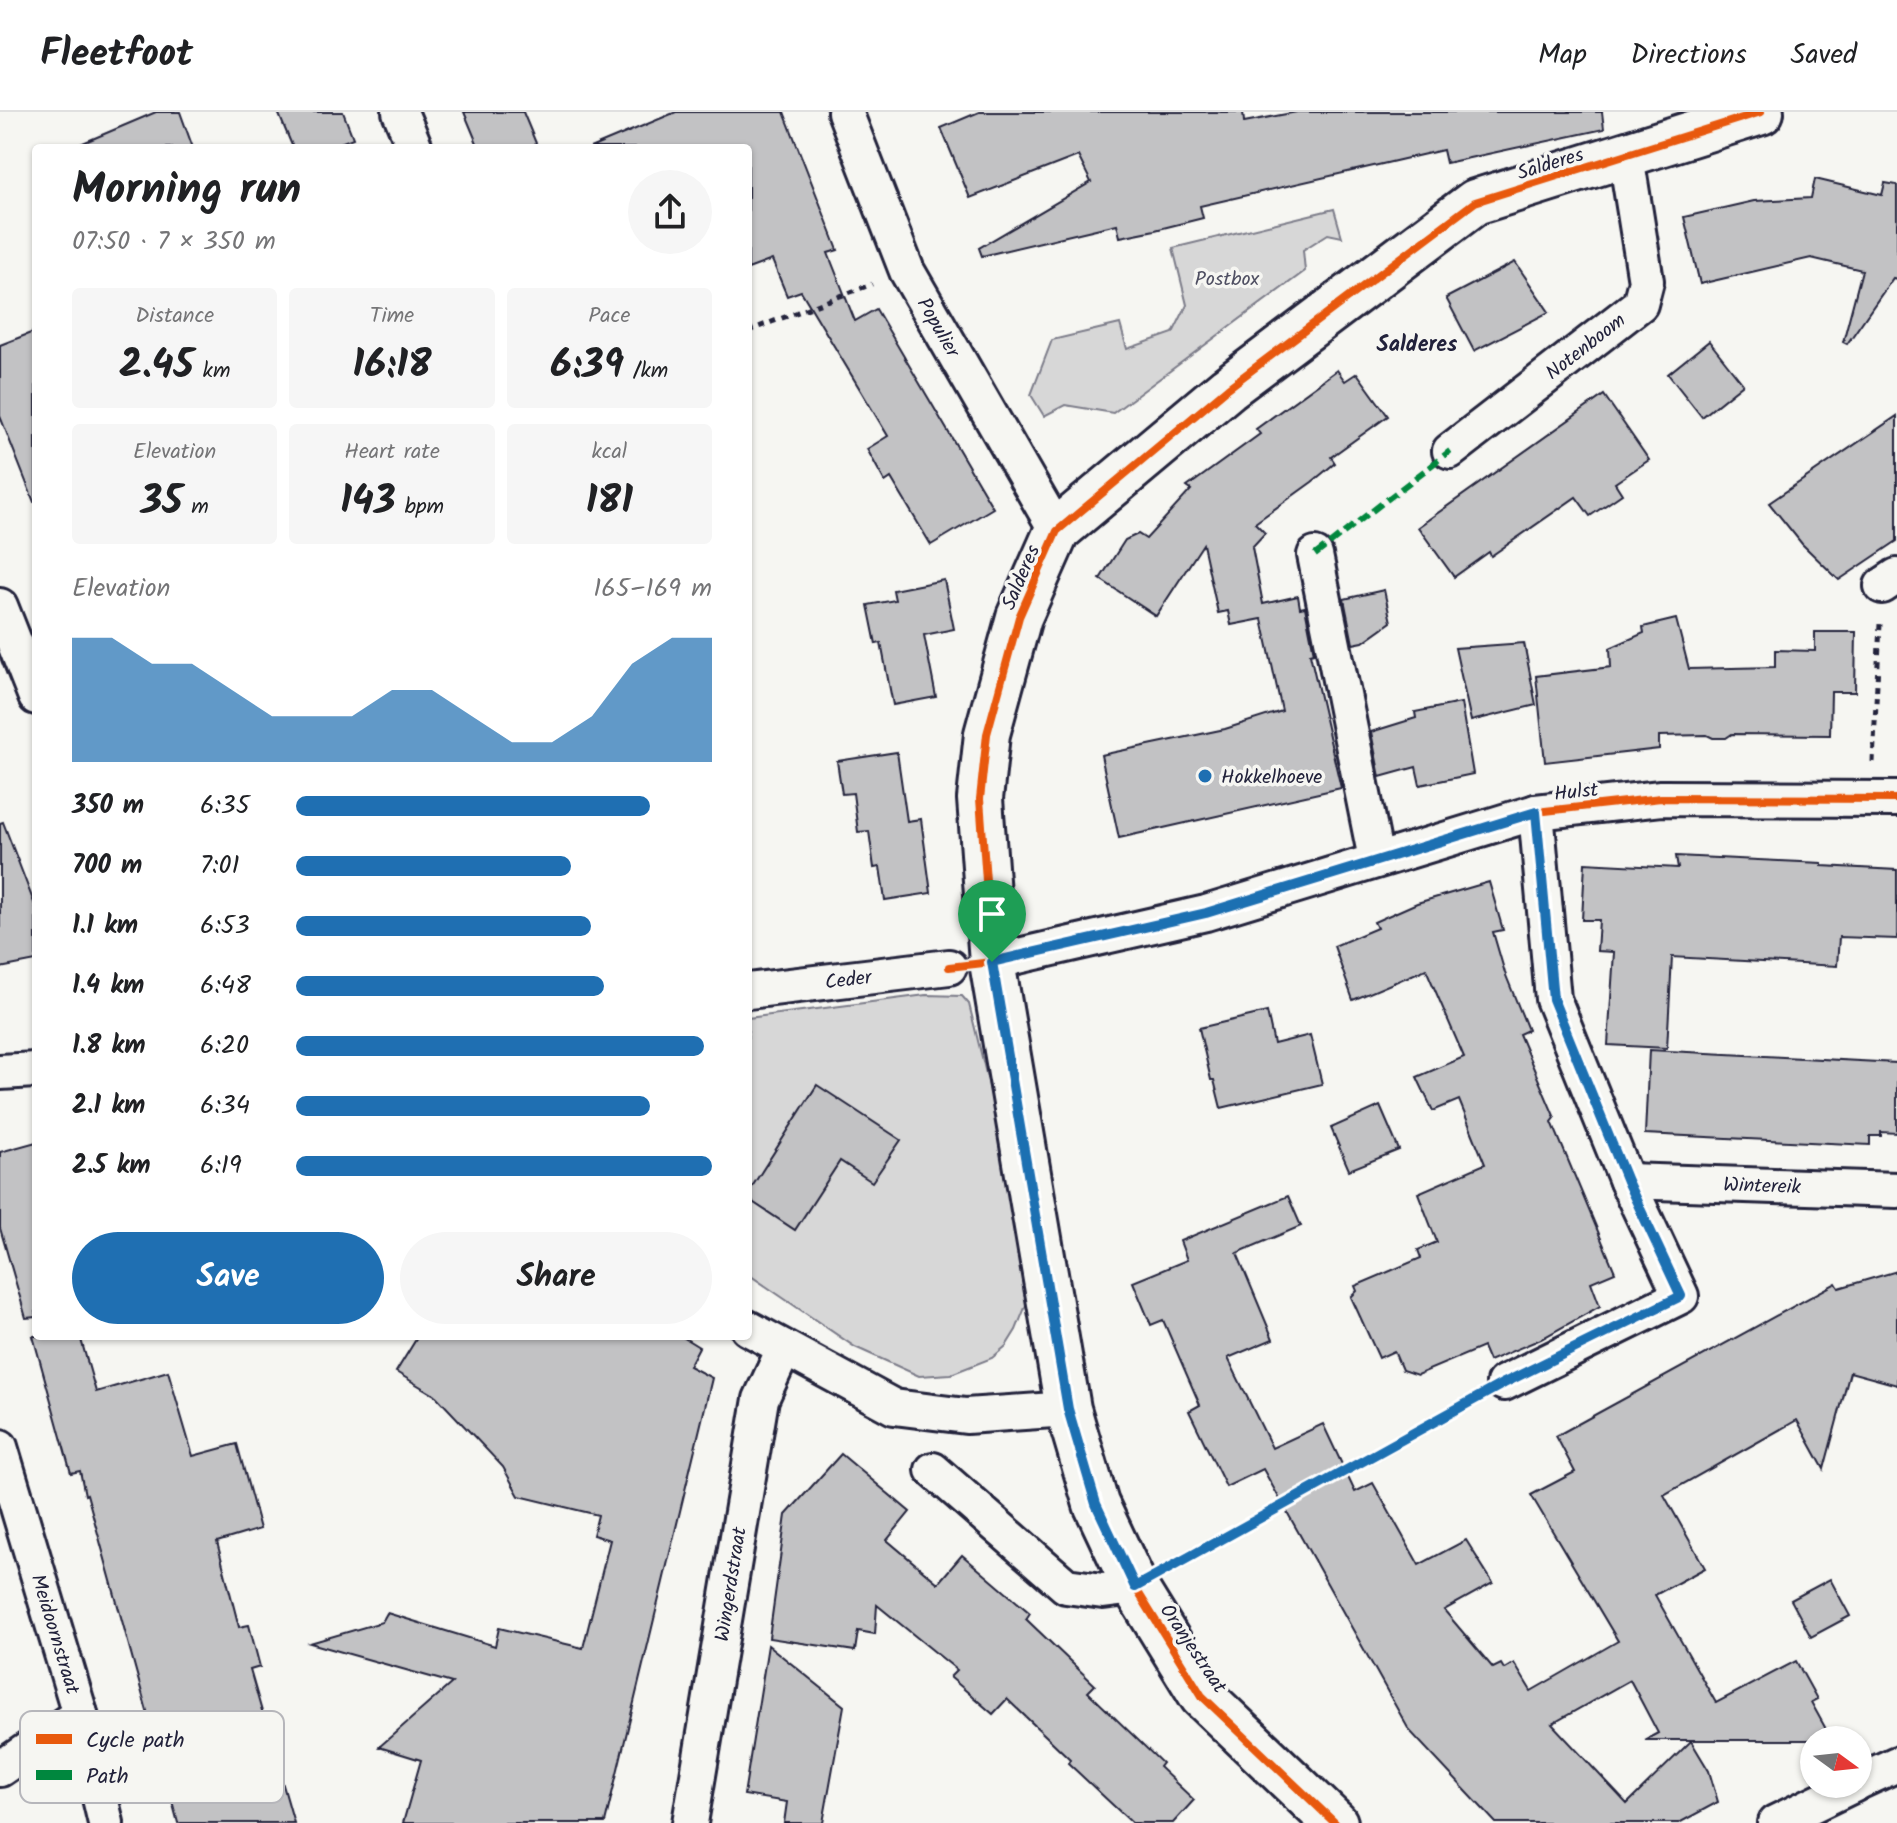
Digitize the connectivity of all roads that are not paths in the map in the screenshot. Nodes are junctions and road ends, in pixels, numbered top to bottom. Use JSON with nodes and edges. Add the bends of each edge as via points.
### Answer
{"nodes":[{"id":1,"x":400,"y":112,"type":"edge"},
{"id":2,"x":845,"y":112,"type":"edge"},
{"id":3,"x":1761,"y":112,"type":"edge"},
{"id":4,"x":413,"y":144,"type":"edge"},
{"id":5,"x":1626,"y":156,"type":"junction"},
{"id":6,"x":1450,"y":451,"type":"dead end"},
{"id":7,"x":1057,"y":531,"type":"junction"},
{"id":8,"x":1315,"y":555,"type":"dead end"},
{"id":9,"x":0,"y":606,"type":"edge"},
{"id":10,"x":32,"y":687,"type":"edge"},
{"id":11,"x":1884,"y":799,"type":"edge"},
{"id":12,"x":1536,"y":812,"type":"junction"},
{"id":13,"x":1376,"y":859,"type":"junction"},
{"id":14,"x":992,"y":962,"type":"junction"},
{"id":15,"x":949,"y":967,"type":"dead end"},
{"id":16,"x":752,"y":991,"type":"edge"},
{"id":17,"x":32,"y":1070,"type":"edge"},
{"id":18,"x":0,"y":1072,"type":"edge"},
{"id":19,"x":1627,"y":1181,"type":"junction"},
{"id":20,"x":1897,"y":1190,"type":"edge"},
{"id":21,"x":752,"y":1330,"type":"edge"},
{"id":22,"x":784,"y":1349,"type":"junction"},
{"id":23,"x":1504,"y":1383,"type":"road end"},
{"id":24,"x":1068,"y":1409,"type":"junction"},
{"id":25,"x":0,"y":1447,"type":"edge"},
{"id":26,"x":933,"y":1470,"type":"dead end"},
{"id":27,"x":1135,"y":1587,"type":"junction"},
{"id":28,"x":79,"y":1711,"type":"edge"},
{"id":29,"x":20,"y":1755,"type":"edge"},
{"id":30,"x":1897,"y":1764,"type":"edge"},
{"id":31,"x":0,"y":1769,"type":"edge"},
{"id":32,"x":1872,"y":1776,"type":"edge"},
{"id":33,"x":1826,"y":1798,"type":"edge"},
{"id":34,"x":101,"y":1803,"type":"edge"},
{"id":35,"x":106,"y":1823,"type":"edge"},
{"id":36,"x":690,"y":1823,"type":"edge"},
{"id":37,"x":1335,"y":1823,"type":"edge"},
{"id":38,"x":1775,"y":1823,"type":"edge"}],
"edges":[{"from":1,"to":4,"type":"street"},
{"from":2,"to":7,"type":"street","name":"Populier","via":[[907,271]]},
{"from":3,"to":5,"type":"street","name":"Salderes"},
{"from":5,"to":6,"type":"street","name":"Notenboom","via":[[1646,281],[1640,304]]},
{"from":5,"to":7,"type":"street","name":"Salderes","via":[[1475,202],[1228,388]]},
{"from":7,"to":14,"type":"street","name":"Salderes","via":[[1019,617],[987,734],[980,799]]},
{"from":8,"to":13,"type":"street"},
{"from":9,"to":10,"type":"street"},
{"from":11,"to":12,"type":"street","name":"Hulst","via":[[1661,798]]},
{"from":12,"to":13,"type":"street","name":"Hulst"},
{"from":12,"to":19,"type":"street","via":[[1553,999]]},
{"from":13,"to":14,"type":"street","name":"Hulst","via":[[1206,913]]},
{"from":14,"to":24,"type":"street","name":"Salderes"},
{"from":15,"to":16,"type":"street","name":"Ceder"},
{"from":17,"to":18,"type":"street"},
{"from":19,"to":20,"type":"street","name":"Wintereik"},
{"from":19,"to":23,"type":"street","via":[[1681,1296]]},
{"from":21,"to":22,"type":"street"},
{"from":22,"to":24,"type":"street","via":[[894,1407],[966,1416]]},
{"from":22,"to":36,"type":"street","name":"Wingerdstraat","via":[[761,1399]]},
{"from":24,"to":27,"type":"street","name":"Oranjestraat","via":[[1096,1504]]},
{"from":25,"to":28,"type":"street","name":"Meidoornstraat"},
{"from":26,"to":27,"type":"street","via":[[1066,1586],[1103,1591]]},
{"from":27,"to":37,"type":"street","name":"Oranjestraat","via":[[1202,1696]]},
{"from":29,"to":31,"type":"street"},
{"from":30,"to":32,"type":"street"},
{"from":33,"to":38,"type":"street"},
{"from":34,"to":35,"type":"street","name":"Meidoornstraat"}]}
